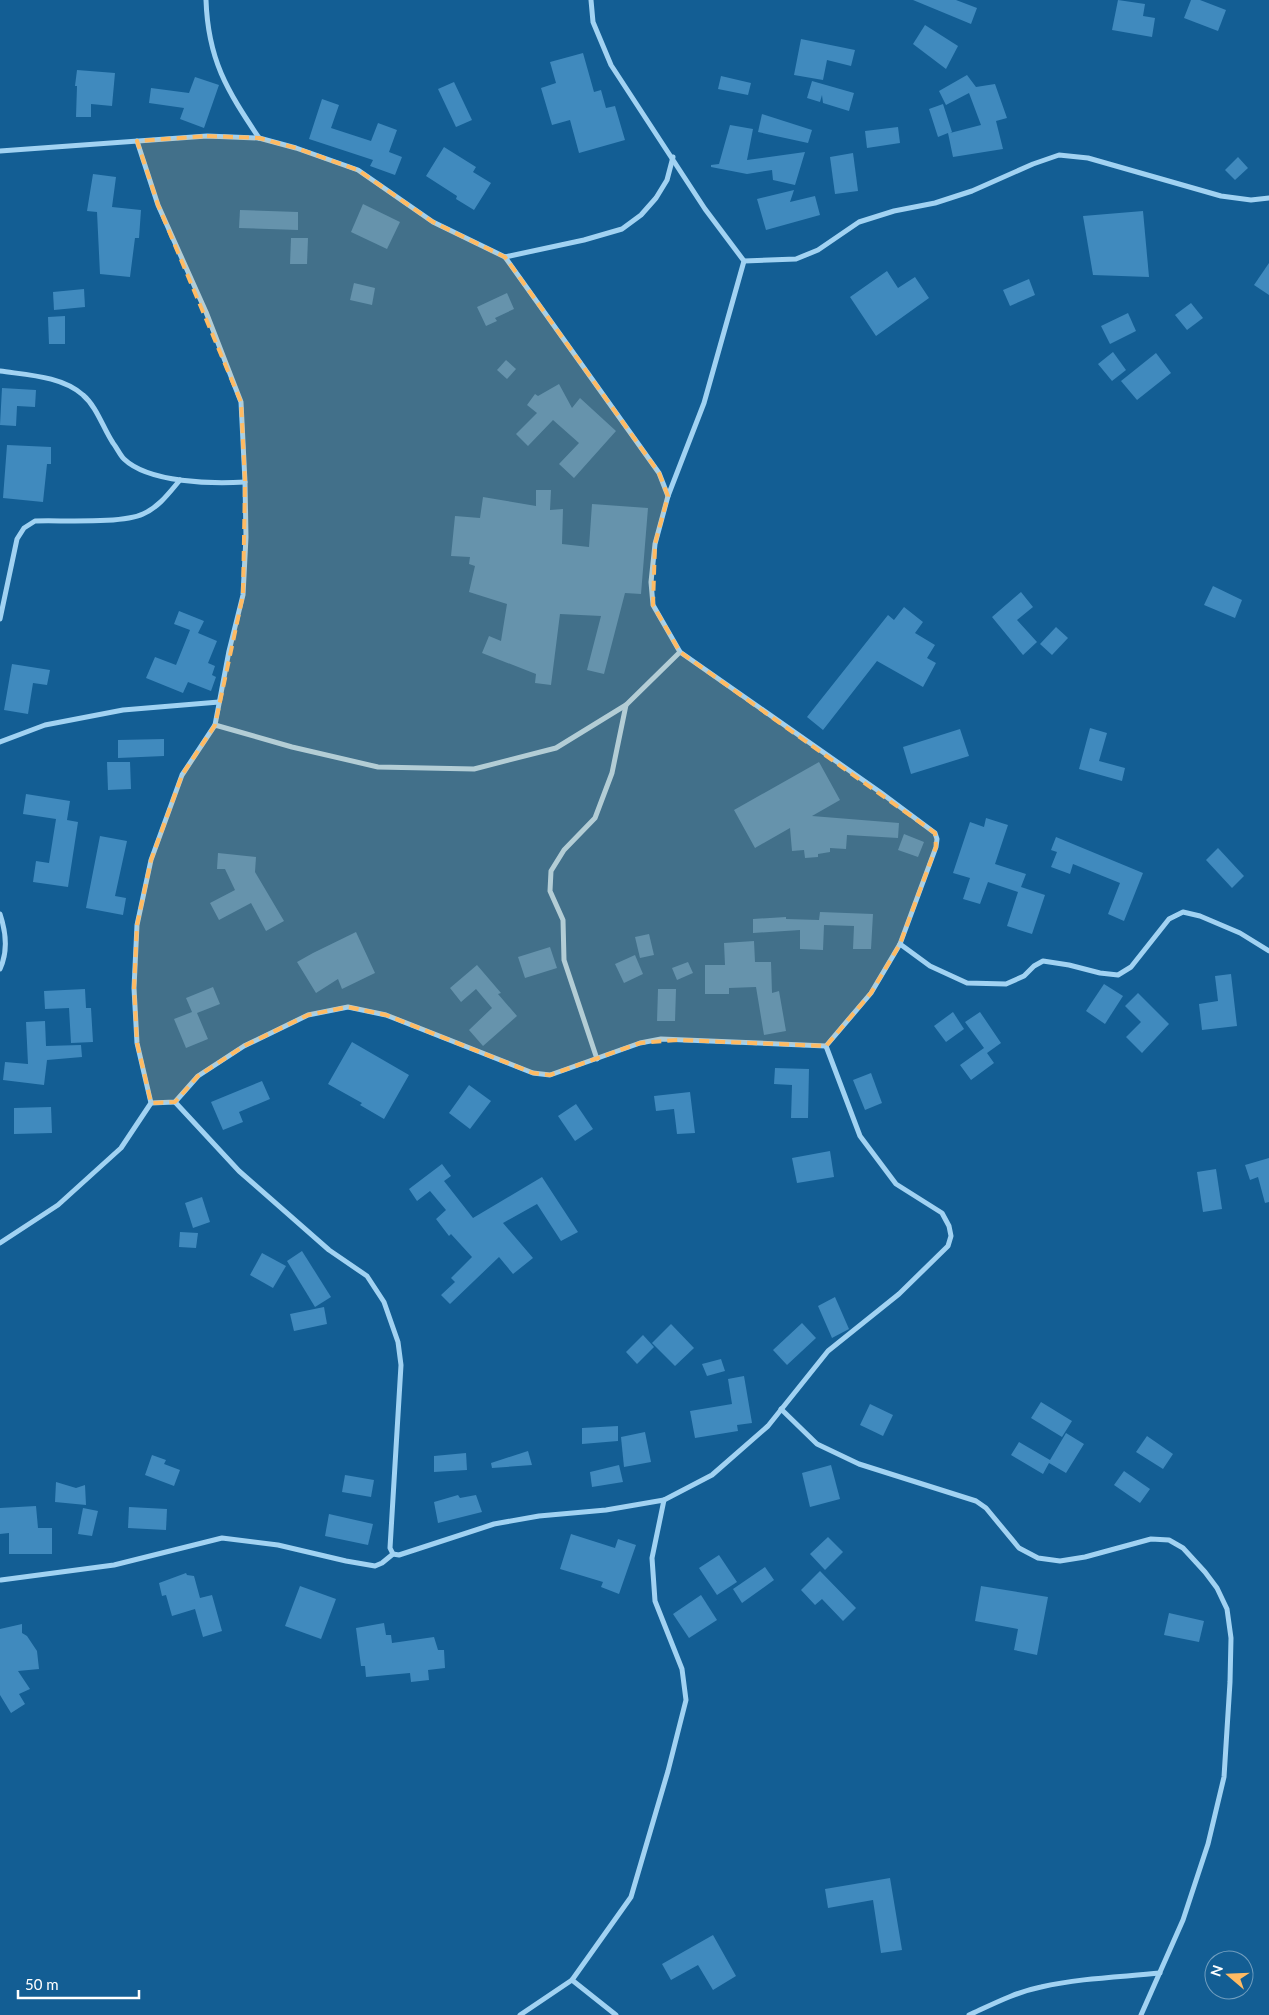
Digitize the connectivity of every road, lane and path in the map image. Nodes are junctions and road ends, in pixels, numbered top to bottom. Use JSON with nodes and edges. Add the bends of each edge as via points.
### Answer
{"nodes":[{"id":1,"x":206,"y":0,"type":"edge"},
{"id":2,"x":591,"y":0,"type":"edge"},
{"id":3,"x":259,"y":138,"type":"junction"},
{"id":4,"x":137,"y":141,"type":"junction"},
{"id":5,"x":0,"y":151,"type":"edge"},
{"id":6,"x":673,"y":157,"type":"junction"},
{"id":7,"x":1269,"y":198,"type":"edge"},
{"id":8,"x":505,"y":257,"type":"junction"},
{"id":9,"x":744,"y":261,"type":"junction"},
{"id":10,"x":0,"y":371,"type":"edge"},
{"id":11,"x":180,"y":480,"type":"junction"},
{"id":12,"x":246,"y":482,"type":"junction"},
{"id":13,"x":668,"y":496,"type":"junction"},
{"id":14,"x":0,"y":620,"type":"edge"},
{"id":15,"x":680,"y":652,"type":"junction"},
{"id":16,"x":219,"y":702,"type":"junction"},
{"id":17,"x":626,"y":705,"type":"junction"},
{"id":18,"x":215,"y":725,"type":"junction"},
{"id":19,"x":0,"y":742,"type":"edge"},
{"id":20,"x":0,"y":914,"type":"edge"},
{"id":21,"x":900,"y":944,"type":"junction"},
{"id":22,"x":1269,"y":951,"type":"edge"},
{"id":23,"x":0,"y":969,"type":"edge"},
{"id":24,"x":826,"y":1046,"type":"junction"},
{"id":25,"x":597,"y":1059,"type":"junction"},
{"id":26,"x":175,"y":1102,"type":"junction"},
{"id":27,"x":151,"y":1103,"type":"junction"},
{"id":28,"x":0,"y":1243,"type":"edge"},
{"id":29,"x":781,"y":1409,"type":"junction"},
{"id":30,"x":664,"y":1500,"type":"junction"},
{"id":31,"x":393,"y":1554,"type":"junction"},
{"id":32,"x":1,"y":1580,"type":"edge"},
{"id":33,"x":1160,"y":1973,"type":"junction"},
{"id":34,"x":572,"y":1980,"type":"junction"},
{"id":35,"x":520,"y":2015,"type":"edge"},
{"id":36,"x":616,"y":2015,"type":"edge"},
{"id":37,"x":969,"y":2015,"type":"edge"},
{"id":38,"x":1141,"y":2015,"type":"edge"}],
"edges":[{"from":1,"to":3,"type":"street","via":[[207,24],[215,58],[228,89]]},
{"from":2,"to":6,"type":"street","via":[[593,22],[611,65]]},
{"from":3,"to":4,"type":"street","via":[[206,136]]},
{"from":3,"to":8,"type":"street","via":[[358,170],[433,222]]},
{"from":4,"to":5,"type":"street"},
{"from":4,"to":12,"type":"street","via":[[158,205],[206,312],[241,402]]},
{"from":6,"to":8,"type":"street","via":[[656,198],[642,215],[622,229]]},
{"from":6,"to":9,"type":"street","via":[[705,209]]},
{"from":7,"to":9,"type":"street","via":[[1251,200],[1221,196],[1088,158],[1059,155],[972,191],[859,222],[818,250],[796,259]]},
{"from":8,"to":13,"type":"street","via":[[659,473]]},
{"from":9,"to":13,"type":"street","via":[[704,404]]},
{"from":10,"to":11,"type":"street","via":[[67,384],[84,395],[124,459],[144,470]]},
{"from":11,"to":12,"type":"street","via":[[216,484]]},
{"from":11,"to":14,"type":"street","via":[[159,504],[143,514],[126,519],[35,521],[24,528],[17,539]]},
{"from":12,"to":16,"type":"street","via":[[243,595]]},
{"from":13,"to":15,"type":"street","via":[[655,544],[651,582],[653,605]]},
{"from":15,"to":17,"type":"street"},
{"from":15,"to":21,"type":"street","via":[[935,833],[936,847]]},
{"from":16,"to":18,"type":"street"},
{"from":16,"to":19,"type":"street","via":[[123,710],[45,725]]},
{"from":17,"to":18,"type":"street","via":[[556,748],[474,769],[378,767]]},
{"from":17,"to":25,"type":"street","via":[[612,773],[595,818],[564,850],[551,871],[550,881],[550,890],[564,920],[564,960]]},
{"from":18,"to":27,"type":"street","via":[[182,775],[151,860],[137,925],[134,988],[137,1043]]},
{"from":20,"to":23,"type":"street","via":[[6,948]]},
{"from":21,"to":22,"type":"street","via":[[930,966],[967,983],[996,984],[1006,984],[1024,976],[1043,961],[1118,975],[1132,966],[1169,919],[1183,912],[1240,933]]},
{"from":21,"to":24,"type":"street","via":[[870,993]]},
{"from":24,"to":25,"type":"street","via":[[661,1040],[640,1043]]},
{"from":24,"to":29,"type":"street","via":[[860,1136],[896,1184],[942,1213],[950,1226],[951,1236],[948,1246],[899,1294],[828,1351]]},
{"from":25,"to":26,"type":"street","via":[[550,1075],[534,1073],[386,1015],[348,1006],[308,1015],[244,1046],[198,1076]]},
{"from":26,"to":27,"type":"street"},
{"from":26,"to":31,"type":"street","via":[[239,1171],[329,1250],[367,1276],[384,1302],[398,1342],[401,1365],[390,1548]]},
{"from":27,"to":28,"type":"street","via":[[121,1148],[58,1205]]},
{"from":29,"to":30,"type":"street","via":[[768,1426],[712,1475]]},
{"from":29,"to":33,"type":"street","via":[[817,1444],[859,1464],[976,1501],[986,1508],[1019,1548],[1038,1558],[1060,1561],[1151,1539],[1169,1540],[1183,1548],[1217,1588],[1227,1609],[1231,1638],[1224,1777],[1208,1844],[1183,1920]]},
{"from":30,"to":31,"type":"street","via":[[503,1523],[399,1555]]},
{"from":30,"to":34,"type":"street","via":[[652,1558],[655,1601],[682,1669],[686,1700],[630,1897]]},
{"from":31,"to":32,"type":"street","via":[[375,1566],[278,1545],[222,1538],[114,1565]]},
{"from":33,"to":37,"type":"street","via":[[1040,1987],[1004,1998]]},
{"from":33,"to":38,"type":"street"},
{"from":34,"to":35,"type":"street"},
{"from":34,"to":36,"type":"street"}]}
